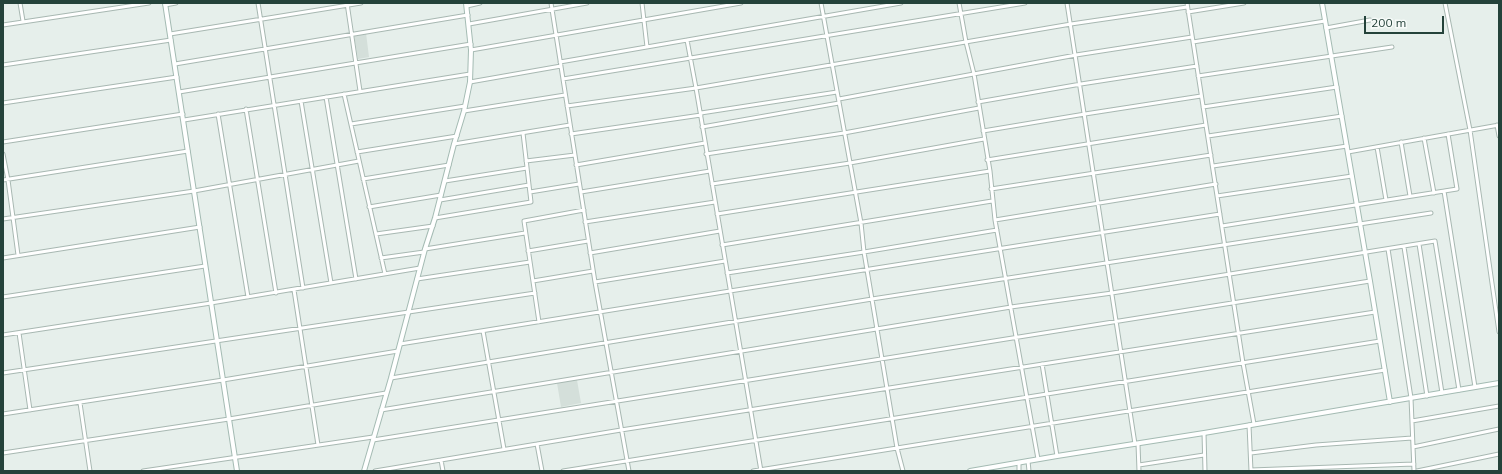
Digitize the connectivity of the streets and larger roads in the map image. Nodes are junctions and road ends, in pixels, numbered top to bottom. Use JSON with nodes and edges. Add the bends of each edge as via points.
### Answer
{"nodes":[{"id":1,"x":20,"y":3,"type":"edge"},
{"id":2,"x":149,"y":3,"type":"edge"},
{"id":3,"x":176,"y":3,"type":"edge"},
{"id":4,"x":258,"y":3,"type":"edge"},
{"id":5,"x":361,"y":3,"type":"edge"},
{"id":6,"x":480,"y":3,"type":"edge"},
{"id":7,"x":551,"y":3,"type":"edge"},
{"id":8,"x":587,"y":3,"type":"edge"},
{"id":9,"x":642,"y":3,"type":"edge"},
{"id":10,"x":742,"y":3,"type":"edge"},
{"id":11,"x":821,"y":3,"type":"edge"},
{"id":12,"x":901,"y":3,"type":"edge"},
{"id":13,"x":959,"y":3,"type":"edge"},
{"id":14,"x":1025,"y":3,"type":"edge"},
{"id":15,"x":1068,"y":3,"type":"edge"},
{"id":16,"x":1187,"y":3,"type":"edge"},
{"id":17,"x":1244,"y":3,"type":"edge"},
{"id":18,"x":1322,"y":3,"type":"edge"},
{"id":19,"x":1445,"y":3,"type":"edge"},
{"id":20,"x":165,"y":4,"type":"edge"},
{"id":21,"x":347,"y":4,"type":"edge"},
{"id":22,"x":467,"y":4,"type":"edge"},
{"id":23,"x":1187,"y":8,"type":"junction"},
{"id":24,"x":552,"y":9,"type":"junction"},
{"id":25,"x":1188,"y":12,"type":"junction"},
{"id":26,"x":961,"y":13,"type":"junction"},
{"id":27,"x":468,"y":15,"type":"junction"},
{"id":28,"x":824,"y":16,"type":"junction"},
{"id":29,"x":260,"y":19,"type":"junction"},
{"id":30,"x":644,"y":19,"type":"junction"},
{"id":31,"x":1370,"y":20,"type":"dead end"},
{"id":32,"x":1324,"y":21,"type":"junction"},
{"id":33,"x":23,"y":22,"type":"junction"},
{"id":34,"x":469,"y":24,"type":"junction"},
{"id":35,"x":1071,"y":24,"type":"junction"},
{"id":36,"x":3,"y":25,"type":"edge"},
{"id":37,"x":1326,"y":28,"type":"junction"},
{"id":38,"x":170,"y":34,"type":"junction"},
{"id":39,"x":351,"y":34,"type":"junction"},
{"id":40,"x":556,"y":35,"type":"junction"},
{"id":41,"x":827,"y":35,"type":"junction"},
{"id":42,"x":1192,"y":37,"type":"junction"},
{"id":43,"x":171,"y":40,"type":"junction"},
{"id":44,"x":687,"y":40,"type":"junction"},
{"id":45,"x":966,"y":42,"type":"junction"},
{"id":46,"x":1193,"y":42,"type":"junction"},
{"id":47,"x":471,"y":44,"type":"junction"},
{"id":48,"x":647,"y":47,"type":"junction"},
{"id":49,"x":1392,"y":47,"type":"dead end"},
{"id":50,"x":265,"y":48,"type":"junction"},
{"id":51,"x":471,"y":50,"type":"junction"},
{"id":52,"x":1076,"y":55,"type":"junction"},
{"id":53,"x":691,"y":57,"type":"junction"},
{"id":54,"x":1331,"y":57,"type":"junction"},
{"id":55,"x":560,"y":62,"type":"junction"},
{"id":56,"x":356,"y":63,"type":"junction"},
{"id":57,"x":175,"y":64,"type":"junction"},
{"id":58,"x":3,"y":65,"type":"edge"},
{"id":59,"x":832,"y":65,"type":"junction"},
{"id":60,"x":561,"y":66,"type":"junction"},
{"id":61,"x":1197,"y":66,"type":"junction"},
{"id":62,"x":470,"y":74,"type":"junction"},
{"id":63,"x":974,"y":74,"type":"junction"},
{"id":64,"x":1198,"y":76,"type":"junction"},
{"id":65,"x":177,"y":77,"type":"junction"},
{"id":66,"x":270,"y":77,"type":"junction"},
{"id":67,"x":563,"y":79,"type":"junction"},
{"id":68,"x":470,"y":82,"type":"junction"},
{"id":69,"x":1081,"y":84,"type":"junction"},
{"id":70,"x":1337,"y":86,"type":"junction"},
{"id":71,"x":696,"y":88,"type":"junction"},
{"id":72,"x":360,"y":91,"type":"junction"},
{"id":73,"x":179,"y":92,"type":"junction"},
{"id":74,"x":837,"y":92,"type":"junction"},
{"id":75,"x":344,"y":94,"type":"junction"},
{"id":76,"x":565,"y":95,"type":"junction"},
{"id":77,"x":1202,"y":96,"type":"junction"},
{"id":78,"x":326,"y":97,"type":"junction"},
{"id":79,"x":838,"y":99,"type":"junction"},
{"id":80,"x":302,"y":101,"type":"junction"},
{"id":81,"x":978,"y":102,"type":"junction"},
{"id":82,"x":3,"y":103,"type":"edge"},
{"id":83,"x":839,"y":103,"type":"junction"},
{"id":84,"x":274,"y":105,"type":"junction"},
{"id":85,"x":466,"y":106,"type":"junction"},
{"id":86,"x":567,"y":106,"type":"junction"},
{"id":87,"x":1203,"y":107,"type":"junction"},
{"id":88,"x":979,"y":108,"type":"junction"},
{"id":89,"x":246,"y":109,"type":"junction"},
{"id":90,"x":464,"y":111,"type":"junction"},
{"id":91,"x":183,"y":114,"type":"junction"},
{"id":92,"x":218,"y":114,"type":"junction"},
{"id":93,"x":701,"y":114,"type":"junction"},
{"id":94,"x":1085,"y":114,"type":"junction"},
{"id":95,"x":1342,"y":116,"type":"junction"},
{"id":96,"x":184,"y":120,"type":"junction"},
{"id":97,"x":351,"y":124,"type":"junction"},
{"id":98,"x":570,"y":125,"type":"junction"},
{"id":99,"x":1206,"y":125,"type":"junction"},
{"id":100,"x":1498,"y":125,"type":"edge"},
{"id":101,"x":702,"y":127,"type":"junction"},
{"id":102,"x":1470,"y":130,"type":"junction"},
{"id":103,"x":983,"y":131,"type":"junction"},
{"id":104,"x":523,"y":132,"type":"junction"},
{"id":105,"x":844,"y":133,"type":"junction"},
{"id":106,"x":572,"y":134,"type":"junction"},
{"id":107,"x":1448,"y":134,"type":"junction"},
{"id":108,"x":457,"y":136,"type":"junction"},
{"id":109,"x":1208,"y":136,"type":"junction"},
{"id":110,"x":1499,"y":136,"type":"edge"},
{"id":111,"x":1424,"y":138,"type":"junction"},
{"id":112,"x":984,"y":139,"type":"junction"},
{"id":113,"x":3,"y":142,"type":"edge"},
{"id":114,"x":1401,"y":142,"type":"junction"},
{"id":115,"x":705,"y":143,"type":"junction"},
{"id":116,"x":1089,"y":143,"type":"junction"},
{"id":117,"x":454,"y":144,"type":"junction"},
{"id":118,"x":1347,"y":146,"type":"junction"},
{"id":119,"x":1377,"y":147,"type":"junction"},
{"id":120,"x":188,"y":151,"type":"junction"},
{"id":121,"x":357,"y":152,"type":"junction"},
{"id":122,"x":1348,"y":152,"type":"junction"},
{"id":123,"x":3,"y":154,"type":"edge"},
{"id":124,"x":706,"y":154,"type":"junction"},
{"id":125,"x":575,"y":155,"type":"junction"},
{"id":126,"x":1211,"y":155,"type":"junction"},
{"id":127,"x":359,"y":160,"type":"junction"},
{"id":128,"x":987,"y":160,"type":"junction"},
{"id":129,"x":526,"y":161,"type":"junction"},
{"id":130,"x":850,"y":163,"type":"junction"},
{"id":131,"x":337,"y":165,"type":"junction"},
{"id":132,"x":449,"y":165,"type":"junction"},
{"id":133,"x":576,"y":165,"type":"junction"},
{"id":134,"x":1213,"y":166,"type":"junction"},
{"id":135,"x":527,"y":168,"type":"junction"},
{"id":136,"x":313,"y":169,"type":"junction"},
{"id":137,"x":710,"y":171,"type":"junction"},
{"id":138,"x":990,"y":171,"type":"junction"},
{"id":139,"x":1094,"y":173,"type":"junction"},
{"id":140,"x":285,"y":174,"type":"junction"},
{"id":141,"x":1352,"y":176,"type":"junction"},
{"id":142,"x":8,"y":179,"type":"junction"},
{"id":143,"x":258,"y":179,"type":"junction"},
{"id":144,"x":363,"y":179,"type":"junction"},
{"id":145,"x":3,"y":180,"type":"edge"},
{"id":146,"x":445,"y":181,"type":"junction"},
{"id":147,"x":579,"y":184,"type":"junction"},
{"id":148,"x":712,"y":184,"type":"junction"},
{"id":149,"x":1216,"y":184,"type":"junction"},
{"id":150,"x":230,"y":185,"type":"junction"},
{"id":151,"x":529,"y":185,"type":"junction"},
{"id":152,"x":991,"y":189,"type":"junction"},
{"id":153,"x":194,"y":191,"type":"junction"},
{"id":154,"x":1444,"y":191,"type":"junction"},
{"id":155,"x":530,"y":192,"type":"junction"},
{"id":156,"x":581,"y":192,"type":"junction"},
{"id":157,"x":855,"y":192,"type":"junction"},
{"id":158,"x":1434,"y":193,"type":"junction"},
{"id":159,"x":1217,"y":196,"type":"junction"},
{"id":160,"x":1410,"y":196,"type":"junction"},
{"id":161,"x":440,"y":198,"type":"junction"},
{"id":162,"x":1386,"y":200,"type":"junction"},
{"id":163,"x":992,"y":201,"type":"junction"},
{"id":164,"x":715,"y":202,"type":"junction"},
{"id":165,"x":1098,"y":203,"type":"junction"},
{"id":166,"x":1357,"y":205,"type":"junction"},
{"id":167,"x":369,"y":206,"type":"junction"},
{"id":168,"x":584,"y":210,"type":"junction"},
{"id":169,"x":1432,"y":213,"type":"dead end"},
{"id":170,"x":717,"y":214,"type":"junction"},
{"id":171,"x":1220,"y":214,"type":"junction"},
{"id":172,"x":13,"y":218,"type":"junction"},
{"id":173,"x":436,"y":218,"type":"junction"},
{"id":174,"x":3,"y":219,"type":"edge"},
{"id":175,"x":995,"y":220,"type":"junction"},
{"id":176,"x":586,"y":222,"type":"junction"},
{"id":177,"x":861,"y":223,"type":"junction"},
{"id":178,"x":1360,"y":224,"type":"junction"},
{"id":179,"x":432,"y":226,"type":"junction"},
{"id":180,"x":1222,"y":226,"type":"junction"},
{"id":181,"x":200,"y":227,"type":"junction"},
{"id":182,"x":997,"y":230,"type":"junction"},
{"id":183,"x":720,"y":231,"type":"junction"},
{"id":184,"x":525,"y":233,"type":"junction"},
{"id":185,"x":1103,"y":233,"type":"junction"},
{"id":186,"x":376,"y":234,"type":"junction"},
{"id":187,"x":588,"y":241,"type":"junction"},
{"id":188,"x":1224,"y":244,"type":"junction"},
{"id":189,"x":1419,"y":244,"type":"junction"},
{"id":190,"x":722,"y":245,"type":"junction"},
{"id":191,"x":1404,"y":246,"type":"junction"},
{"id":192,"x":1000,"y":249,"type":"junction"},
{"id":193,"x":1388,"y":249,"type":"junction"},
{"id":194,"x":424,"y":250,"type":"junction"},
{"id":195,"x":528,"y":251,"type":"junction"},
{"id":196,"x":864,"y":252,"type":"junction"},
{"id":197,"x":590,"y":253,"type":"junction"},
{"id":198,"x":1366,"y":253,"type":"junction"},
{"id":199,"x":18,"y":255,"type":"junction"},
{"id":200,"x":3,"y":258,"type":"edge"},
{"id":201,"x":381,"y":258,"type":"junction"},
{"id":202,"x":725,"y":261,"type":"junction"},
{"id":203,"x":530,"y":262,"type":"junction"},
{"id":204,"x":1107,"y":263,"type":"junction"},
{"id":205,"x":205,"y":266,"type":"junction"},
{"id":206,"x":420,"y":268,"type":"junction"},
{"id":207,"x":867,"y":270,"type":"junction"},
{"id":208,"x":593,"y":271,"type":"junction"},
{"id":209,"x":727,"y":273,"type":"junction"},
{"id":210,"x":385,"y":274,"type":"junction"},
{"id":211,"x":1229,"y":274,"type":"junction"},
{"id":212,"x":1006,"y":278,"type":"junction"},
{"id":213,"x":356,"y":279,"type":"junction"},
{"id":214,"x":417,"y":280,"type":"junction"},
{"id":215,"x":533,"y":281,"type":"junction"},
{"id":216,"x":1370,"y":281,"type":"junction"},
{"id":217,"x":595,"y":282,"type":"junction"},
{"id":218,"x":331,"y":284,"type":"junction"},
{"id":219,"x":303,"y":288,"type":"junction"},
{"id":220,"x":294,"y":290,"type":"junction"},
{"id":221,"x":730,"y":291,"type":"junction"},
{"id":222,"x":276,"y":293,"type":"junction"},
{"id":223,"x":535,"y":293,"type":"junction"},
{"id":224,"x":1112,"y":293,"type":"junction"},
{"id":225,"x":3,"y":297,"type":"edge"},
{"id":226,"x":248,"y":297,"type":"junction"},
{"id":227,"x":872,"y":299,"type":"junction"},
{"id":228,"x":1234,"y":302,"type":"junction"},
{"id":229,"x":211,"y":304,"type":"junction"},
{"id":230,"x":1011,"y":307,"type":"junction"},
{"id":231,"x":409,"y":311,"type":"junction"},
{"id":232,"x":601,"y":312,"type":"junction"},
{"id":233,"x":1375,"y":312,"type":"junction"},
{"id":234,"x":735,"y":321,"type":"junction"},
{"id":235,"x":539,"y":322,"type":"junction"},
{"id":236,"x":1116,"y":322,"type":"junction"},
{"id":237,"x":300,"y":328,"type":"junction"},
{"id":238,"x":877,"y":329,"type":"junction"},
{"id":239,"x":483,"y":331,"type":"junction"},
{"id":240,"x":1499,"y":332,"type":"edge"},
{"id":241,"x":19,"y":333,"type":"junction"},
{"id":242,"x":1238,"y":333,"type":"junction"},
{"id":243,"x":3,"y":335,"type":"edge"},
{"id":244,"x":1016,"y":337,"type":"junction"},
{"id":245,"x":217,"y":341,"type":"junction"},
{"id":246,"x":1380,"y":341,"type":"junction"},
{"id":247,"x":606,"y":342,"type":"junction"},
{"id":248,"x":400,"y":344,"type":"junction"},
{"id":249,"x":398,"y":351,"type":"junction"},
{"id":250,"x":740,"y":351,"type":"junction"},
{"id":251,"x":1121,"y":351,"type":"junction"},
{"id":252,"x":882,"y":359,"type":"junction"},
{"id":253,"x":489,"y":362,"type":"junction"},
{"id":254,"x":1242,"y":363,"type":"junction"},
{"id":255,"x":1042,"y":364,"type":"junction"},
{"id":256,"x":306,"y":367,"type":"junction"},
{"id":257,"x":1022,"y":367,"type":"junction"},
{"id":258,"x":25,"y":370,"type":"junction"},
{"id":259,"x":1384,"y":370,"type":"junction"},
{"id":260,"x":3,"y":373,"type":"edge"},
{"id":261,"x":611,"y":373,"type":"junction"},
{"id":262,"x":391,"y":378,"type":"junction"},
{"id":263,"x":223,"y":380,"type":"junction"},
{"id":264,"x":746,"y":380,"type":"junction"},
{"id":265,"x":1125,"y":382,"type":"junction"},
{"id":266,"x":1499,"y":383,"type":"edge"},
{"id":267,"x":1475,"y":387,"type":"junction"},
{"id":268,"x":887,"y":388,"type":"junction"},
{"id":269,"x":1459,"y":390,"type":"junction"},
{"id":270,"x":495,"y":392,"type":"junction"},
{"id":271,"x":1248,"y":392,"type":"junction"},
{"id":272,"x":386,"y":393,"type":"junction"},
{"id":273,"x":1442,"y":393,"type":"junction"},
{"id":274,"x":1047,"y":394,"type":"junction"},
{"id":275,"x":1427,"y":396,"type":"junction"},
{"id":276,"x":1027,"y":397,"type":"junction"},
{"id":277,"x":1411,"y":398,"type":"junction"},
{"id":278,"x":616,"y":401,"type":"junction"},
{"id":279,"x":1390,"y":402,"type":"junction"},
{"id":280,"x":80,"y":403,"type":"junction"},
{"id":281,"x":311,"y":405,"type":"junction"},
{"id":282,"x":1499,"y":406,"type":"edge"},
{"id":283,"x":30,"y":410,"type":"junction"},
{"id":284,"x":381,"y":410,"type":"junction"},
{"id":285,"x":751,"y":410,"type":"junction"},
{"id":286,"x":1130,"y":411,"type":"junction"},
{"id":287,"x":3,"y":414,"type":"edge"},
{"id":288,"x":892,"y":418,"type":"junction"},
{"id":289,"x":229,"y":419,"type":"junction"},
{"id":290,"x":499,"y":420,"type":"junction"},
{"id":291,"x":1412,"y":421,"type":"junction"},
{"id":292,"x":1052,"y":423,"type":"junction"},
{"id":293,"x":1251,"y":424,"type":"junction"},
{"id":294,"x":1033,"y":427,"type":"junction"},
{"id":295,"x":621,"y":430,"type":"junction"},
{"id":296,"x":1499,"y":430,"type":"edge"},
{"id":297,"x":1204,"y":433,"type":"junction"},
{"id":298,"x":373,"y":438,"type":"junction"},
{"id":299,"x":1412,"y":438,"type":"junction"},
{"id":300,"x":85,"y":441,"type":"junction"},
{"id":301,"x":755,"y":441,"type":"junction"},
{"id":302,"x":537,"y":444,"type":"junction"},
{"id":303,"x":1137,"y":444,"type":"junction"},
{"id":304,"x":318,"y":445,"type":"junction"},
{"id":305,"x":1413,"y":447,"type":"junction"},
{"id":306,"x":897,"y":448,"type":"junction"},
{"id":307,"x":504,"y":449,"type":"junction"},
{"id":308,"x":3,"y":453,"type":"edge"},
{"id":309,"x":1251,"y":453,"type":"junction"},
{"id":310,"x":1499,"y":454,"type":"edge"},
{"id":311,"x":1204,"y":455,"type":"junction"},
{"id":312,"x":1057,"y":456,"type":"junction"},
{"id":313,"x":235,"y":457,"type":"junction"},
{"id":314,"x":1038,"y":459,"type":"junction"},
{"id":315,"x":441,"y":460,"type":"junction"},
{"id":316,"x":627,"y":461,"type":"junction"},
{"id":317,"x":1028,"y":461,"type":"junction"},
{"id":318,"x":1019,"y":463,"type":"junction"},
{"id":319,"x":1414,"y":464,"type":"junction"},
{"id":320,"x":1139,"y":465,"type":"junction"},
{"id":321,"x":760,"y":470,"type":"edge"},
{"id":322,"x":1251,"y":470,"type":"edge"},
{"id":323,"x":90,"y":471,"type":"edge"},
{"id":324,"x":143,"y":471,"type":"edge"},
{"id":325,"x":237,"y":471,"type":"edge"},
{"id":326,"x":364,"y":471,"type":"edge"},
{"id":327,"x":375,"y":471,"type":"edge"},
{"id":328,"x":443,"y":471,"type":"edge"},
{"id":329,"x":542,"y":471,"type":"edge"},
{"id":330,"x":563,"y":471,"type":"edge"},
{"id":331,"x":628,"y":471,"type":"edge"},
{"id":332,"x":753,"y":471,"type":"edge"},
{"id":333,"x":903,"y":471,"type":"edge"},
{"id":334,"x":970,"y":471,"type":"edge"},
{"id":335,"x":1019,"y":471,"type":"edge"},
{"id":336,"x":1029,"y":471,"type":"edge"},
{"id":337,"x":1139,"y":471,"type":"edge"},
{"id":338,"x":1205,"y":471,"type":"edge"},
{"id":339,"x":1414,"y":471,"type":"edge"},
{"id":340,"x":1417,"y":471,"type":"edge"}],
"edges":[{"from":1,"to":33,"type":"street"},
{"from":2,"to":33,"type":"street"},
{"from":3,"to":20,"type":"street"},
{"from":4,"to":29,"type":"street"},
{"from":5,"to":21,"type":"street"},
{"from":6,"to":22,"type":"street"},
{"from":7,"to":24,"type":"street"},
{"from":8,"to":24,"type":"street"},
{"from":9,"to":30,"type":"street"},
{"from":10,"to":30,"type":"street"},
{"from":11,"to":28,"type":"street"},
{"from":12,"to":28,"type":"street"},
{"from":13,"to":26,"type":"street"},
{"from":14,"to":26,"type":"street"},
{"from":15,"to":35,"type":"street"},
{"from":16,"to":23,"type":"street"},
{"from":17,"to":25,"type":"street"},
{"from":18,"to":32,"type":"street"},
{"from":19,"to":102,"type":"street"},
{"from":20,"to":38,"type":"street"},
{"from":21,"to":29,"type":"street"},
{"from":21,"to":39,"type":"street"},
{"from":22,"to":27,"type":"street"},
{"from":23,"to":25,"type":"street"},
{"from":23,"to":35,"type":"street"},
{"from":24,"to":34,"type":"street"},
{"from":24,"to":40,"type":"street"},
{"from":25,"to":42,"type":"street"},
{"from":26,"to":41,"type":"street"},
{"from":26,"to":45,"type":"street"},
{"from":27,"to":34,"type":"street"},
{"from":27,"to":39,"type":"street"},
{"from":28,"to":41,"type":"street"},
{"from":28,"to":44,"type":"street"},
{"from":29,"to":38,"type":"street"},
{"from":29,"to":50,"type":"street"},
{"from":30,"to":40,"type":"street"},
{"from":30,"to":48,"type":"street"},
{"from":31,"to":37,"type":"street"},
{"from":32,"to":37,"type":"street"},
{"from":32,"to":46,"type":"street"},
{"from":33,"to":36,"type":"street"},
{"from":34,"to":47,"type":"street"},
{"from":35,"to":45,"type":"street"},
{"from":35,"to":52,"type":"street"},
{"from":37,"to":54,"type":"street"},
{"from":38,"to":43,"type":"street"},
{"from":39,"to":50,"type":"street"},
{"from":39,"to":56,"type":"street"},
{"from":40,"to":51,"type":"street"},
{"from":40,"to":55,"type":"street"},
{"from":41,"to":53,"type":"street"},
{"from":41,"to":59,"type":"street"},
{"from":42,"to":46,"type":"street"},
{"from":42,"to":52,"type":"street"},
{"from":43,"to":57,"type":"street"},
{"from":43,"to":58,"type":"street"},
{"from":44,"to":48,"type":"street"},
{"from":44,"to":53,"type":"street"},
{"from":45,"to":59,"type":"street"},
{"from":45,"to":63,"type":"street"},
{"from":46,"to":61,"type":"street"},
{"from":47,"to":51,"type":"street"},
{"from":47,"to":56,"type":"street"},
{"from":48,"to":55,"type":"street"},
{"from":49,"to":54,"type":"street"},
{"from":50,"to":57,"type":"street"},
{"from":50,"to":66,"type":"street"},
{"from":51,"to":62,"type":"street"},
{"from":52,"to":63,"type":"street"},
{"from":52,"to":69,"type":"street"},
{"from":53,"to":67,"type":"street"},
{"from":53,"to":71,"type":"street"},
{"from":54,"to":64,"type":"street"},
{"from":54,"to":70,"type":"street"},
{"from":55,"to":60,"type":"street"},
{"from":56,"to":66,"type":"street"},
{"from":56,"to":72,"type":"street"},
{"from":57,"to":65,"type":"street"},
{"from":59,"to":71,"type":"street"},
{"from":59,"to":74,"type":"street"},
{"from":60,"to":67,"type":"street"},
{"from":60,"to":68,"type":"street"},
{"from":61,"to":64,"type":"street"},
{"from":61,"to":69,"type":"street"},
{"from":62,"to":68,"type":"street"},
{"from":62,"to":72,"type":"street"},
{"from":63,"to":79,"type":"street"},
{"from":63,"to":81,"type":"street"},
{"from":64,"to":77,"type":"street"},
{"from":65,"to":73,"type":"street"},
{"from":65,"to":82,"type":"street"},
{"from":66,"to":73,"type":"street"},
{"from":66,"to":84,"type":"street"},
{"from":67,"to":76,"type":"street"},
{"from":68,"to":85,"type":"street"},
{"from":69,"to":81,"type":"street"},
{"from":69,"to":94,"type":"street"},
{"from":70,"to":87,"type":"street"},
{"from":70,"to":95,"type":"street"},
{"from":71,"to":86,"type":"street"},
{"from":71,"to":93,"type":"street"},
{"from":72,"to":75,"type":"street"},
{"from":73,"to":91,"type":"street"},
{"from":74,"to":79,"type":"street"},
{"from":74,"to":93,"type":"street"},
{"from":75,"to":78,"type":"street"},
{"from":75,"to":97,"type":"street"},
{"from":76,"to":86,"type":"street"},
{"from":76,"to":90,"type":"street"},
{"from":77,"to":87,"type":"street"},
{"from":77,"to":94,"type":"street"},
{"from":78,"to":80,"type":"street"},
{"from":78,"to":131,"type":"street"},
{"from":79,"to":83,"type":"street"},
{"from":80,"to":84,"type":"street"},
{"from":80,"to":136,"type":"street"},
{"from":81,"to":88,"type":"street"},
{"from":83,"to":101,"type":"street"},
{"from":83,"to":105,"type":"street"},
{"from":84,"to":89,"type":"street"},
{"from":84,"to":140,"type":"street"},
{"from":85,"to":90,"type":"street"},
{"from":85,"to":97,"type":"street"},
{"from":86,"to":98,"type":"street"},
{"from":87,"to":99,"type":"street"},
{"from":88,"to":103,"type":"street"},
{"from":88,"to":105,"type":"street"},
{"from":89,"to":92,"type":"street"},
{"from":89,"to":143,"type":"street"},
{"from":90,"to":108,"type":"street"},
{"from":91,"to":96,"type":"street"},
{"from":91,"to":113,"type":"street"},
{"from":92,"to":96,"type":"street"},
{"from":92,"to":150,"type":"street"},
{"from":93,"to":101,"type":"street"},
{"from":93,"to":106,"type":"street"},
{"from":94,"to":103,"type":"street"},
{"from":94,"to":116,"type":"street"},
{"from":95,"to":109,"type":"street"},
{"from":95,"to":118,"type":"street"},
{"from":96,"to":120,"type":"street"},
{"from":97,"to":121,"type":"street"},
{"from":98,"to":104,"type":"street"},
{"from":98,"to":106,"type":"street"},
{"from":99,"to":109,"type":"street"},
{"from":99,"to":116,"type":"street"},
{"from":100,"to":102,"type":"street"},
{"from":100,"to":110,"type":"street"},
{"from":101,"to":115,"type":"street"},
{"from":102,"to":107,"type":"street"},
{"from":102,"to":240,"type":"street"},
{"from":103,"to":112,"type":"street"},
{"from":104,"to":117,"type":"street"},
{"from":104,"to":129,"type":"street"},
{"from":105,"to":124,"type":"street"},
{"from":105,"to":130,"type":"street"},
{"from":106,"to":125,"type":"street"},
{"from":107,"to":111,"type":"street"},
{"from":107,"to":154,"type":"street","via":[[1457,189]]},
{"from":108,"to":117,"type":"street"},
{"from":108,"to":121,"type":"street"},
{"from":109,"to":126,"type":"street"},
{"from":111,"to":114,"type":"street"},
{"from":111,"to":158,"type":"street"},
{"from":112,"to":128,"type":"street"},
{"from":112,"to":130,"type":"street"},
{"from":114,"to":119,"type":"street"},
{"from":114,"to":160,"type":"street"},
{"from":115,"to":124,"type":"street"},
{"from":115,"to":133,"type":"street"},
{"from":116,"to":128,"type":"street"},
{"from":116,"to":139,"type":"street"},
{"from":117,"to":132,"type":"street"},
{"from":118,"to":122,"type":"street"},
{"from":118,"to":134,"type":"street"},
{"from":119,"to":122,"type":"street"},
{"from":119,"to":162,"type":"street"},
{"from":120,"to":142,"type":"street"},
{"from":120,"to":153,"type":"street"},
{"from":121,"to":127,"type":"street"},
{"from":122,"to":141,"type":"street"},
{"from":123,"to":142,"type":"street"},
{"from":124,"to":137,"type":"street"},
{"from":125,"to":129,"type":"street"},
{"from":125,"to":133,"type":"street"},
{"from":126,"to":134,"type":"street"},
{"from":126,"to":139,"type":"street"},
{"from":127,"to":131,"type":"street"},
{"from":127,"to":144,"type":"street"},
{"from":128,"to":138,"type":"street"},
{"from":129,"to":135,"type":"street"},
{"from":130,"to":148,"type":"street"},
{"from":130,"to":157,"type":"street"},
{"from":131,"to":136,"type":"street"},
{"from":131,"to":213,"type":"street"},
{"from":132,"to":144,"type":"street"},
{"from":132,"to":146,"type":"street"},
{"from":133,"to":147,"type":"street"},
{"from":134,"to":149,"type":"street"},
{"from":135,"to":146,"type":"street"},
{"from":135,"to":151,"type":"street"},
{"from":136,"to":140,"type":"street"},
{"from":136,"to":218,"type":"street"},
{"from":137,"to":148,"type":"street"},
{"from":137,"to":156,"type":"street"},
{"from":138,"to":152,"type":"street"},
{"from":138,"to":157,"type":"street"},
{"from":139,"to":152,"type":"street"},
{"from":139,"to":165,"type":"street"},
{"from":140,"to":143,"type":"street"},
{"from":140,"to":219,"type":"street"},
{"from":141,"to":159,"type":"street"},
{"from":141,"to":166,"type":"street"},
{"from":142,"to":145,"type":"street"},
{"from":142,"to":172,"type":"street"},
{"from":143,"to":150,"type":"street"},
{"from":143,"to":222,"type":"street"},
{"from":144,"to":167,"type":"street"},
{"from":146,"to":161,"type":"street"},
{"from":147,"to":155,"type":"street"},
{"from":147,"to":156,"type":"street"},
{"from":148,"to":164,"type":"street"},
{"from":149,"to":159,"type":"street"},
{"from":149,"to":165,"type":"street"},
{"from":150,"to":153,"type":"street"},
{"from":150,"to":226,"type":"street"},
{"from":151,"to":155,"type":"street"},
{"from":151,"to":161,"type":"street"},
{"from":152,"to":163,"type":"street"},
{"from":153,"to":172,"type":"street"},
{"from":153,"to":181,"type":"street"},
{"from":154,"to":158,"type":"street"},
{"from":154,"to":267,"type":"street"},
{"from":155,"to":173,"type":"street","via":[[531,202]]},
{"from":156,"to":168,"type":"street"},
{"from":157,"to":170,"type":"street"},
{"from":157,"to":177,"type":"street"},
{"from":158,"to":160,"type":"street"},
{"from":159,"to":171,"type":"street"},
{"from":160,"to":162,"type":"street"},
{"from":161,"to":167,"type":"street"},
{"from":161,"to":173,"type":"street"},
{"from":162,"to":166,"type":"street"},
{"from":163,"to":175,"type":"street"},
{"from":163,"to":177,"type":"street"},
{"from":164,"to":170,"type":"street"},
{"from":164,"to":176,"type":"street"},
{"from":165,"to":175,"type":"street"},
{"from":165,"to":185,"type":"street"},
{"from":166,"to":178,"type":"street"},
{"from":166,"to":180,"type":"street"},
{"from":167,"to":186,"type":"street"},
{"from":168,"to":176,"type":"street"},
{"from":168,"to":184,"type":"street","via":[[524,221]]},
{"from":169,"to":178,"type":"street"},
{"from":170,"to":183,"type":"street"},
{"from":171,"to":180,"type":"street"},
{"from":171,"to":185,"type":"street"},
{"from":172,"to":174,"type":"street"},
{"from":172,"to":199,"type":"street"},
{"from":173,"to":179,"type":"street"},
{"from":175,"to":182,"type":"street"},
{"from":176,"to":187,"type":"street"},
{"from":177,"to":190,"type":"street"},
{"from":177,"to":196,"type":"street"},
{"from":178,"to":188,"type":"street"},
{"from":178,"to":198,"type":"street"},
{"from":179,"to":186,"type":"street"},
{"from":179,"to":194,"type":"street"},
{"from":180,"to":188,"type":"street"},
{"from":181,"to":199,"type":"street"},
{"from":181,"to":205,"type":"street"},
{"from":182,"to":192,"type":"street"},
{"from":182,"to":196,"type":"street"},
{"from":183,"to":190,"type":"street"},
{"from":183,"to":197,"type":"street"},
{"from":184,"to":194,"type":"street"},
{"from":184,"to":195,"type":"street"},
{"from":185,"to":192,"type":"street"},
{"from":185,"to":204,"type":"street"},
{"from":186,"to":201,"type":"street"},
{"from":187,"to":195,"type":"street"},
{"from":187,"to":197,"type":"street"},
{"from":188,"to":204,"type":"street"},
{"from":188,"to":211,"type":"street"},
{"from":189,"to":191,"type":"street"},
{"from":189,"to":269,"type":"street","via":[[1436,242]]},
{"from":189,"to":273,"type":"street"},
{"from":190,"to":202,"type":"street"},
{"from":191,"to":193,"type":"street"},
{"from":191,"to":275,"type":"street"},
{"from":192,"to":207,"type":"street"},
{"from":192,"to":212,"type":"street"},
{"from":193,"to":198,"type":"street"},
{"from":193,"to":277,"type":"street"},
{"from":194,"to":201,"type":"street"},
{"from":194,"to":206,"type":"street"},
{"from":195,"to":203,"type":"street"},
{"from":196,"to":207,"type":"street"},
{"from":196,"to":209,"type":"street"},
{"from":197,"to":208,"type":"street"},
{"from":198,"to":211,"type":"street"},
{"from":198,"to":216,"type":"street"},
{"from":199,"to":200,"type":"street"},
{"from":201,"to":210,"type":"street"},
{"from":202,"to":209,"type":"street"},
{"from":202,"to":217,"type":"street"},
{"from":203,"to":214,"type":"street"},
{"from":203,"to":215,"type":"street"},
{"from":204,"to":212,"type":"street"},
{"from":204,"to":224,"type":"street"},
{"from":205,"to":225,"type":"street"},
{"from":205,"to":229,"type":"street"},
{"from":206,"to":210,"type":"street"},
{"from":206,"to":214,"type":"street"},
{"from":207,"to":221,"type":"street"},
{"from":207,"to":227,"type":"street"},
{"from":208,"to":215,"type":"street"},
{"from":208,"to":217,"type":"street"},
{"from":209,"to":221,"type":"street"},
{"from":210,"to":213,"type":"street"},
{"from":211,"to":224,"type":"street"},
{"from":211,"to":228,"type":"street"},
{"from":212,"to":227,"type":"street"},
{"from":212,"to":230,"type":"street"},
{"from":213,"to":218,"type":"street"},
{"from":214,"to":231,"type":"street"},
{"from":215,"to":223,"type":"street"},
{"from":216,"to":228,"type":"street"},
{"from":216,"to":233,"type":"street"},
{"from":217,"to":232,"type":"street"},
{"from":218,"to":219,"type":"street"},
{"from":219,"to":220,"type":"street"},
{"from":220,"to":222,"type":"street"},
{"from":220,"to":237,"type":"street"},
{"from":221,"to":232,"type":"street"},
{"from":221,"to":234,"type":"street"},
{"from":222,"to":226,"type":"street"},
{"from":223,"to":231,"type":"street"},
{"from":223,"to":235,"type":"street"},
{"from":224,"to":230,"type":"street"},
{"from":224,"to":236,"type":"street"},
{"from":226,"to":229,"type":"street"},
{"from":227,"to":234,"type":"street"},
{"from":227,"to":238,"type":"street"},
{"from":228,"to":236,"type":"street"},
{"from":228,"to":242,"type":"street"},
{"from":229,"to":241,"type":"street"},
{"from":229,"to":245,"type":"street"},
{"from":230,"to":238,"type":"street"},
{"from":230,"to":244,"type":"street"},
{"from":231,"to":237,"type":"street"},
{"from":231,"to":248,"type":"street"},
{"from":232,"to":235,"type":"street"},
{"from":232,"to":247,"type":"street"},
{"from":233,"to":242,"type":"street"},
{"from":233,"to":246,"type":"street"},
{"from":234,"to":247,"type":"street"},
{"from":234,"to":250,"type":"street"},
{"from":235,"to":239,"type":"street"},
{"from":236,"to":244,"type":"street"},
{"from":236,"to":251,"type":"street"},
{"from":237,"to":245,"type":"street"},
{"from":237,"to":256,"type":"street"},
{"from":238,"to":250,"type":"street"},
{"from":238,"to":252,"type":"street"},
{"from":239,"to":248,"type":"street"},
{"from":239,"to":253,"type":"street"},
{"from":241,"to":243,"type":"street"},
{"from":241,"to":258,"type":"street"},
{"from":242,"to":251,"type":"street"},
{"from":242,"to":254,"type":"street"},
{"from":244,"to":252,"type":"street"},
{"from":244,"to":257,"type":"street"},
{"from":245,"to":258,"type":"street"},
{"from":245,"to":263,"type":"street"},
{"from":246,"to":254,"type":"street"},
{"from":246,"to":259,"type":"street"},
{"from":247,"to":253,"type":"street"},
{"from":247,"to":261,"type":"street"},
{"from":248,"to":249,"type":"street"},
{"from":249,"to":256,"type":"street"},
{"from":249,"to":262,"type":"street"},
{"from":250,"to":261,"type":"street"},
{"from":250,"to":264,"type":"street"},
{"from":251,"to":255,"type":"street"},
{"from":251,"to":265,"type":"street"},
{"from":252,"to":264,"type":"street"},
{"from":252,"to":268,"type":"street"},
{"from":253,"to":262,"type":"street"},
{"from":253,"to":270,"type":"street"},
{"from":254,"to":265,"type":"street"},
{"from":254,"to":271,"type":"street"},
{"from":255,"to":257,"type":"street"},
{"from":255,"to":274,"type":"street"},
{"from":256,"to":263,"type":"street"},
{"from":256,"to":281,"type":"street"},
{"from":257,"to":268,"type":"street"},
{"from":257,"to":276,"type":"street"},
{"from":258,"to":260,"type":"street"},
{"from":258,"to":283,"type":"street"},
{"from":259,"to":271,"type":"street"},
{"from":259,"to":279,"type":"street"},
{"from":261,"to":270,"type":"street"},
{"from":261,"to":278,"type":"street"},
{"from":262,"to":272,"type":"street"},
{"from":263,"to":280,"type":"street"},
{"from":263,"to":289,"type":"street"},
{"from":264,"to":278,"type":"street"},
{"from":264,"to":285,"type":"street"},
{"from":265,"to":274,"type":"street"},
{"from":265,"to":286,"type":"street"},
{"from":266,"to":267,"type":"street"},
{"from":267,"to":269,"type":"street"},
{"from":268,"to":285,"type":"street"},
{"from":268,"to":288,"type":"street"},
{"from":269,"to":273,"type":"street"},
{"from":270,"to":284,"type":"street"},
{"from":270,"to":290,"type":"street"},
{"from":271,"to":286,"type":"street"},
{"from":271,"to":293,"type":"street"},
{"from":272,"to":281,"type":"street"},
{"from":272,"to":284,"type":"street"},
{"from":273,"to":275,"type":"street"},
{"from":274,"to":276,"type":"street"},
{"from":274,"to":292,"type":"street"},
{"from":275,"to":277,"type":"street"},
{"from":276,"to":288,"type":"street"},
{"from":276,"to":294,"type":"street"},
{"from":277,"to":279,"type":"street"},
{"from":277,"to":291,"type":"street"},
{"from":278,"to":290,"type":"street"},
{"from":278,"to":295,"type":"street"},
{"from":279,"to":293,"type":"street"},
{"from":280,"to":283,"type":"street"},
{"from":280,"to":300,"type":"street"},
{"from":281,"to":289,"type":"street"},
{"from":281,"to":304,"type":"street"},
{"from":282,"to":291,"type":"street"},
{"from":283,"to":287,"type":"street"},
{"from":284,"to":298,"type":"street"},
{"from":285,"to":295,"type":"street"},
{"from":285,"to":301,"type":"street"},
{"from":286,"to":292,"type":"street"},
{"from":286,"to":303,"type":"street"},
{"from":288,"to":301,"type":"street"},
{"from":288,"to":306,"type":"street"},
{"from":289,"to":300,"type":"street"},
{"from":289,"to":313,"type":"street"},
{"from":290,"to":298,"type":"street"},
{"from":290,"to":307,"type":"street"},
{"from":291,"to":299,"type":"street"},
{"from":292,"to":294,"type":"street"},
{"from":292,"to":312,"type":"street"},
{"from":293,"to":297,"type":"street"},
{"from":293,"to":309,"type":"street"},
{"from":294,"to":306,"type":"street"},
{"from":294,"to":314,"type":"street"},
{"from":295,"to":302,"type":"street"},
{"from":295,"to":316,"type":"street"},
{"from":296,"to":305,"type":"street"},
{"from":297,"to":303,"type":"street"},
{"from":297,"to":311,"type":"street"},
{"from":298,"to":304,"type":"street"},
{"from":298,"to":326,"type":"street"},
{"from":299,"to":305,"type":"street"},
{"from":299,"to":309,"type":"street"},
{"from":300,"to":308,"type":"street"},
{"from":300,"to":323,"type":"street"},
{"from":301,"to":316,"type":"street"},
{"from":301,"to":321,"type":"street"},
{"from":302,"to":307,"type":"street"},
{"from":302,"to":329,"type":"street"},
{"from":303,"to":312,"type":"street"},
{"from":303,"to":320,"type":"street"},
{"from":304,"to":313,"type":"street"},
{"from":305,"to":319,"type":"street"},
{"from":306,"to":321,"type":"street"},
{"from":306,"to":333,"type":"street"},
{"from":307,"to":315,"type":"street"},
{"from":309,"to":322,"type":"street"},
{"from":310,"to":340,"type":"street"},
{"from":311,"to":320,"type":"street"},
{"from":311,"to":338,"type":"street"},
{"from":312,"to":314,"type":"street"},
{"from":313,"to":324,"type":"street"},
{"from":313,"to":325,"type":"street"},
{"from":314,"to":317,"type":"street"},
{"from":315,"to":327,"type":"street"},
{"from":315,"to":328,"type":"street"},
{"from":316,"to":330,"type":"street"},
{"from":316,"to":331,"type":"street"},
{"from":317,"to":318,"type":"street"},
{"from":317,"to":336,"type":"street"},
{"from":318,"to":334,"type":"street"},
{"from":318,"to":335,"type":"street"},
{"from":319,"to":322,"type":"street"},
{"from":319,"to":339,"type":"street"},
{"from":320,"to":337,"type":"street"},
{"from":321,"to":332,"type":"street"}]}
